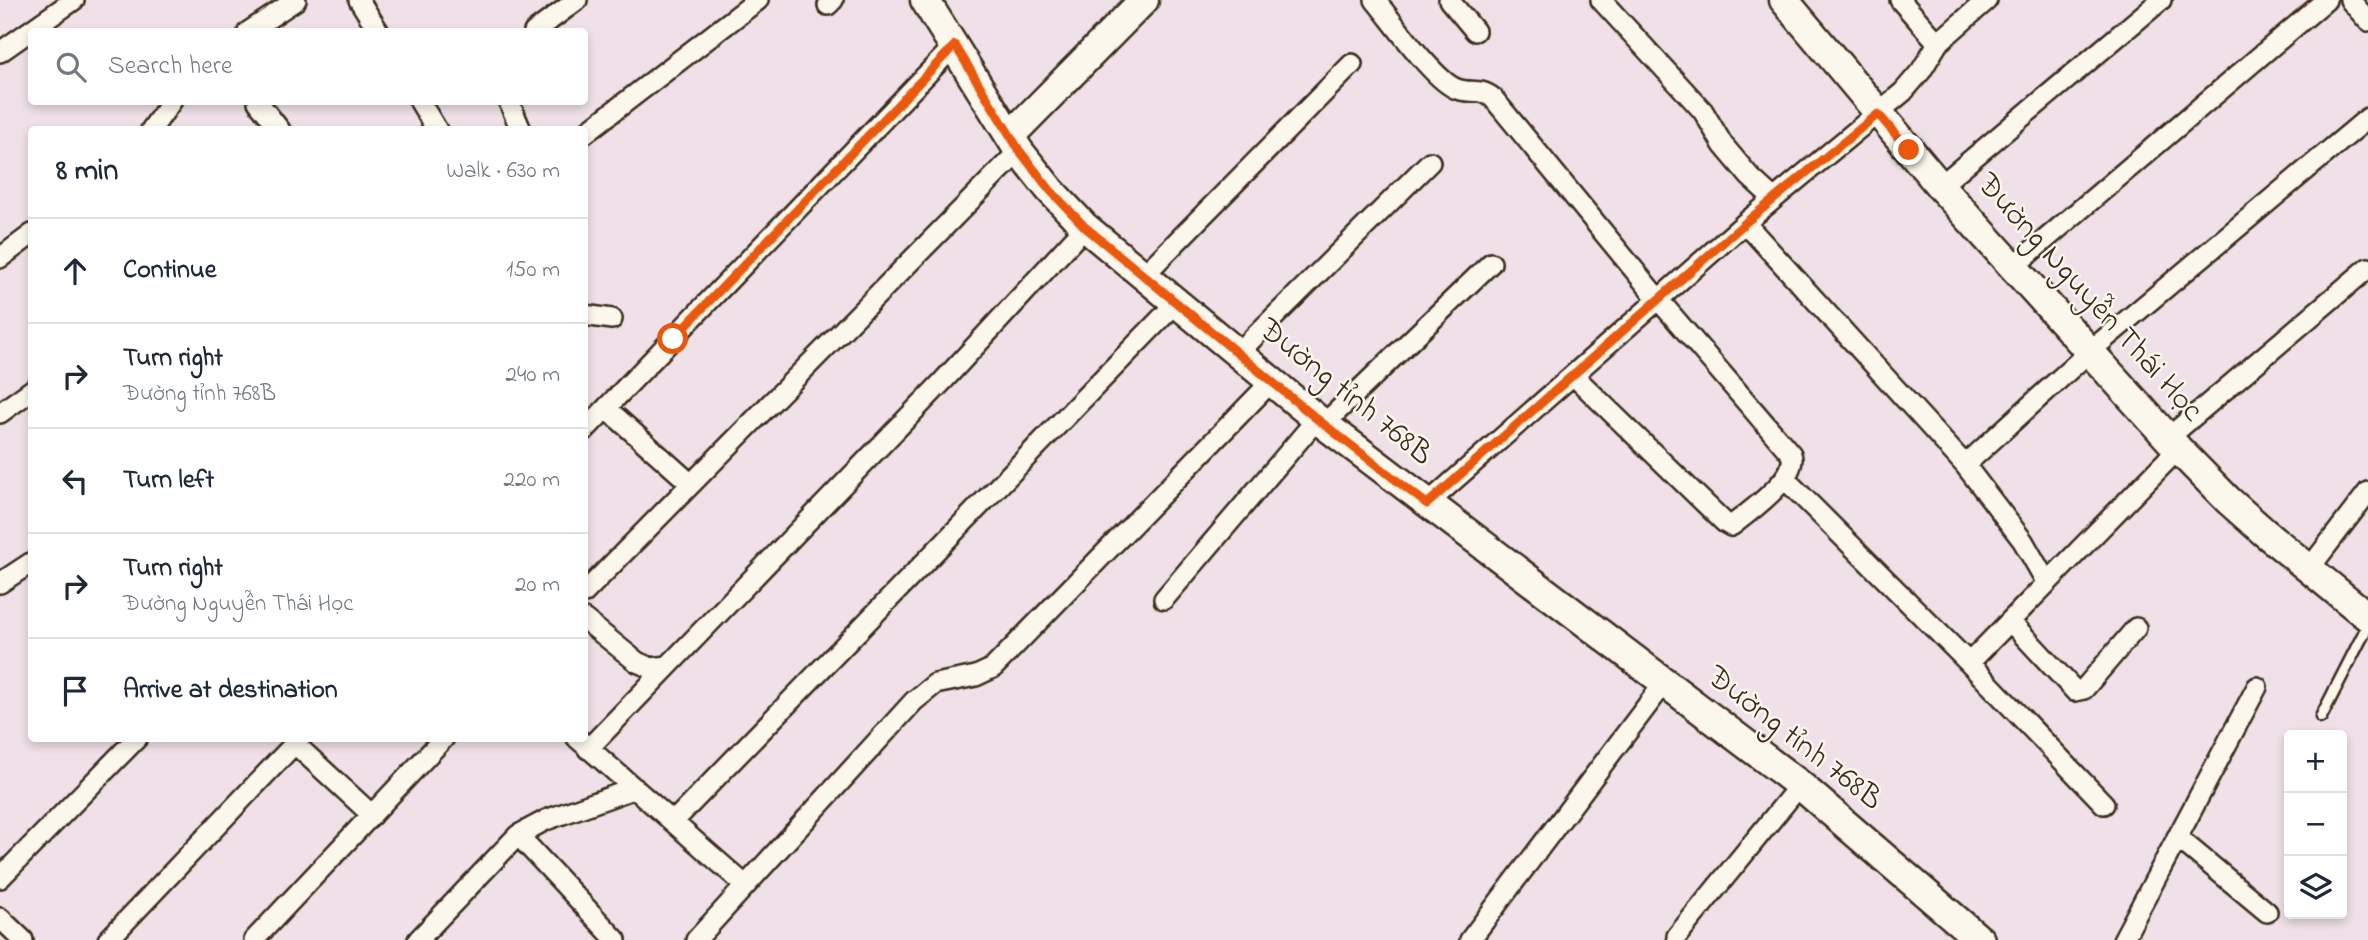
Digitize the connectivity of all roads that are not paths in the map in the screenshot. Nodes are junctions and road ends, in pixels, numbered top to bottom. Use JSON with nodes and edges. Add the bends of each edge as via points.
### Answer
{"nodes":[{"id":1,"x":74,"y":0,"type":"edge"},
{"id":2,"x":296,"y":0,"type":"edge"},
{"id":3,"x":359,"y":0,"type":"edge"},
{"id":4,"x":576,"y":0,"type":"edge"},
{"id":5,"x":758,"y":0,"type":"edge"},
{"id":6,"x":925,"y":0,"type":"edge"},
{"id":7,"x":1144,"y":0,"type":"edge"},
{"id":8,"x":1375,"y":0,"type":"edge"},
{"id":9,"x":1449,"y":0,"type":"edge"},
{"id":10,"x":1601,"y":0,"type":"edge"},
{"id":11,"x":1784,"y":0,"type":"edge"},
{"id":12,"x":1900,"y":0,"type":"edge"},
{"id":13,"x":1987,"y":0,"type":"edge"},
{"id":14,"x":2161,"y":0,"type":"edge"},
{"id":15,"x":2326,"y":0,"type":"edge"},
{"id":16,"x":2350,"y":0,"type":"edge"},
{"id":17,"x":2368,"y":21,"type":"edge"},
{"id":18,"x":34,"y":28,"type":"edge"},
{"id":19,"x":254,"y":28,"type":"edge"},
{"id":20,"x":376,"y":28,"type":"edge"},
{"id":21,"x":539,"y":28,"type":"edge"},
{"id":22,"x":28,"y":32,"type":"edge"},
{"id":23,"x":1475,"y":32,"type":"dead end"},
{"id":24,"x":1938,"y":43,"type":"junction"},
{"id":25,"x":955,"y":45,"type":"junction"},
{"id":26,"x":0,"y":52,"type":"edge"},
{"id":27,"x":1352,"y":64,"type":"dead end"},
{"id":28,"x":169,"y":105,"type":"edge"},
{"id":29,"x":260,"y":105,"type":"edge"},
{"id":30,"x":422,"y":105,"type":"edge"},
{"id":31,"x":510,"y":105,"type":"edge"},
{"id":32,"x":1878,"y":114,"type":"junction"},
{"id":33,"x":2368,"y":118,"type":"edge"},
{"id":34,"x":154,"y":126,"type":"edge"},
{"id":35,"x":277,"y":126,"type":"edge"},
{"id":36,"x":435,"y":126,"type":"edge"},
{"id":37,"x":519,"y":126,"type":"edge"},
{"id":38,"x":588,"y":131,"type":"edge"},
{"id":39,"x":1015,"y":143,"type":"junction"},
{"id":40,"x":1430,"y":162,"type":"dead end"},
{"id":41,"x":1940,"y":186,"type":"junction"},
{"id":42,"x":1774,"y":199,"type":"junction"},
{"id":43,"x":1745,"y":223,"type":"junction"},
{"id":44,"x":1085,"y":227,"type":"junction"},
{"id":45,"x":28,"y":236,"type":"edge"},
{"id":46,"x":0,"y":258,"type":"edge"},
{"id":47,"x":1491,"y":263,"type":"dead end"},
{"id":48,"x":2013,"y":267,"type":"junction"},
{"id":49,"x":2368,"y":268,"type":"edge"},
{"id":50,"x":1143,"y":275,"type":"junction"},
{"id":51,"x":1658,"y":299,"type":"junction"},
{"id":52,"x":1177,"y":302,"type":"junction"},
{"id":53,"x":588,"y":315,"type":"edge"},
{"id":54,"x":612,"y":319,"type":"dead end"},
{"id":55,"x":2089,"y":352,"type":"junction"},
{"id":56,"x":1238,"y":353,"type":"junction"},
{"id":57,"x":1573,"y":375,"type":"junction"},
{"id":58,"x":1272,"y":381,"type":"junction"},
{"id":59,"x":28,"y":393,"type":"edge"},
{"id":60,"x":606,"y":408,"type":"junction"},
{"id":61,"x":0,"y":413,"type":"edge"},
{"id":62,"x":1321,"y":421,"type":"junction"},
{"id":63,"x":588,"y":426,"type":"edge"},
{"id":64,"x":2173,"y":444,"type":"junction"},
{"id":65,"x":1965,"y":465,"type":"junction"},
{"id":66,"x":1785,"y":479,"type":"junction"},
{"id":67,"x":691,"y":484,"type":"junction"},
{"id":68,"x":2368,"y":492,"type":"edge"},
{"id":69,"x":1427,"y":504,"type":"junction"},
{"id":70,"x":28,"y":565,"type":"edge"},
{"id":71,"x":2309,"y":569,"type":"junction"},
{"id":72,"x":0,"y":583,"type":"edge"},
{"id":73,"x":2047,"y":583,"type":"junction"},
{"id":74,"x":588,"y":589,"type":"edge"},
{"id":75,"x":1164,"y":599,"type":"dead end"},
{"id":76,"x":2368,"y":617,"type":"edge"},
{"id":77,"x":2010,"y":621,"type":"junction"},
{"id":78,"x":588,"y":622,"type":"edge"},
{"id":79,"x":2368,"y":625,"type":"edge"},
{"id":80,"x":2136,"y":628,"type":"dead end"},
{"id":81,"x":1969,"y":663,"type":"junction"},
{"id":82,"x":668,"y":666,"type":"junction"},
{"id":83,"x":1665,"y":682,"type":"junction"},
{"id":84,"x":2257,"y":687,"type":"dead end"},
{"id":85,"x":2321,"y":717,"type":"dead end"},
{"id":86,"x":588,"y":738,"type":"edge"},
{"id":87,"x":133,"y":742,"type":"edge"},
{"id":88,"x":296,"y":742,"type":"edge"},
{"id":89,"x":298,"y":742,"type":"edge"},
{"id":90,"x":440,"y":742,"type":"edge"},
{"id":91,"x":583,"y":743,"type":"edge"},
{"id":92,"x":1800,"y":785,"type":"junction"},
{"id":93,"x":635,"y":788,"type":"junction"},
{"id":94,"x":2104,"y":804,"type":"dead end"},
{"id":95,"x":372,"y":815,"type":"junction"},
{"id":96,"x":673,"y":822,"type":"junction"},
{"id":97,"x":518,"y":835,"type":"junction"},
{"id":98,"x":2177,"y":837,"type":"junction"},
{"id":99,"x":0,"y":878,"type":"edge"},
{"id":100,"x":745,"y":885,"type":"junction"},
{"id":101,"x":2267,"y":912,"type":"dead end"},
{"id":102,"x":0,"y":918,"type":"edge"},
{"id":103,"x":1677,"y":936,"type":"dead end"},
{"id":104,"x":22,"y":940,"type":"edge"},
{"id":105,"x":108,"y":940,"type":"edge"},
{"id":106,"x":254,"y":940,"type":"edge"},
{"id":107,"x":418,"y":940,"type":"edge"},
{"id":108,"x":616,"y":940,"type":"edge"},
{"id":109,"x":696,"y":940,"type":"edge"},
{"id":110,"x":1470,"y":940,"type":"edge"},
{"id":111,"x":1980,"y":940,"type":"edge"},
{"id":112,"x":2123,"y":940,"type":"edge"}],
"edges":[{"from":1,"to":18,"type":"street"},
{"from":2,"to":19,"type":"street"},
{"from":3,"to":20,"type":"street"},
{"from":4,"to":21,"type":"street"},
{"from":5,"to":38,"type":"street"},
{"from":6,"to":25,"type":"street","name":"Đường tỉnh 768B"},
{"from":7,"to":39,"type":"street"},
{"from":8,"to":51,"type":"street","via":[[1440,78],[1457,90],[1486,92],[1493,98]]},
{"from":9,"to":23,"type":"street"},
{"from":10,"to":42,"type":"street","via":[[1703,111],[1723,145]]},
{"from":11,"to":32,"type":"street","name":"Đường Nguyễn Thái Học"},
{"from":12,"to":24,"type":"street"},
{"from":13,"to":24,"type":"street"},
{"from":14,"to":41,"type":"street"},
{"from":15,"to":48,"type":"street"},
{"from":16,"to":17,"type":"street"},
{"from":22,"to":26,"type":"street"},
{"from":24,"to":32,"type":"street","via":[[1913,82]]},
{"from":25,"to":39,"type":"street","name":"Đường tỉnh 768B"},
{"from":25,"to":60,"type":"street"},
{"from":27,"to":50,"type":"street"},
{"from":28,"to":34,"type":"street"},
{"from":29,"to":35,"type":"street"},
{"from":30,"to":36,"type":"street"},
{"from":31,"to":37,"type":"street"},
{"from":32,"to":41,"type":"street","name":"Đường Nguyễn Thái Học"},
{"from":32,"to":42,"type":"street"},
{"from":33,"to":55,"type":"street"},
{"from":39,"to":44,"type":"street","name":"Đường tỉnh 768B"},
{"from":39,"to":67,"type":"street"},
{"from":40,"to":56,"type":"street"},
{"from":41,"to":48,"type":"street","name":"Đường Nguyễn Thái Học"},
{"from":42,"to":43,"type":"street"},
{"from":43,"to":51,"type":"street"},
{"from":43,"to":65,"type":"street"},
{"from":44,"to":50,"type":"street","name":"Đường tỉnh 768B"},
{"from":44,"to":82,"type":"street"},
{"from":45,"to":46,"type":"street"},
{"from":47,"to":62,"type":"street"},
{"from":48,"to":55,"type":"street","name":"Đường Nguyễn Thái Học"},
{"from":49,"to":64,"type":"street"},
{"from":50,"to":52,"type":"street","name":"Đường tỉnh 768B"},
{"from":51,"to":57,"type":"street"},
{"from":51,"to":66,"type":"street","via":[[1791,454],[1794,460]]},
{"from":52,"to":56,"type":"street","name":"Đường tỉnh 768B"},
{"from":52,"to":96,"type":"street"},
{"from":53,"to":54,"type":"street"},
{"from":55,"to":64,"type":"street","name":"Đường Nguyễn Thái Học"},
{"from":55,"to":65,"type":"street"},
{"from":56,"to":58,"type":"street","name":"Đường tỉnh 768B"},
{"from":57,"to":66,"type":"street","via":[[1731,526]]},
{"from":57,"to":69,"type":"street"},
{"from":58,"to":62,"type":"street","name":"Đường tỉnh 768B"},
{"from":58,"to":100,"type":"street","via":[[993,668],[935,684],[914,701]]},
{"from":59,"to":61,"type":"street"},
{"from":60,"to":63,"type":"street"},
{"from":60,"to":67,"type":"street"},
{"from":62,"to":69,"type":"street","name":"Đường tỉnh 768B"},
{"from":62,"to":75,"type":"street"},
{"from":64,"to":71,"type":"street","name":"Đường Nguyễn Thái Học","via":[[2228,500]]},
{"from":64,"to":73,"type":"street"},
{"from":65,"to":73,"type":"street","via":[[2023,541]]},
{"from":66,"to":81,"type":"street"},
{"from":67,"to":74,"type":"street"},
{"from":68,"to":71,"type":"street"},
{"from":69,"to":83,"type":"street","name":"Đường tỉnh 768B"},
{"from":70,"to":72,"type":"street"},
{"from":71,"to":76,"type":"street","name":"Đường Nguyễn Thái Học"},
{"from":73,"to":77,"type":"street"},
{"from":77,"to":80,"type":"street","via":[[2075,691],[2084,689]]},
{"from":77,"to":81,"type":"street"},
{"from":78,"to":82,"type":"street","via":[[637,662],[651,668]]},
{"from":79,"to":85,"type":"lane"},
{"from":81,"to":94,"type":"street"},
{"from":82,"to":86,"type":"street"},
{"from":83,"to":92,"type":"street","name":"Đường tỉnh 768B"},
{"from":83,"to":110,"type":"street"},
{"from":84,"to":98,"type":"street"},
{"from":87,"to":99,"type":"street"},
{"from":88,"to":105,"type":"street"},
{"from":89,"to":95,"type":"street"},
{"from":90,"to":95,"type":"street"},
{"from":91,"to":93,"type":"street"},
{"from":92,"to":103,"type":"street"},
{"from":92,"to":111,"type":"street","name":"Đường tỉnh 768B"},
{"from":93,"to":96,"type":"street"},
{"from":93,"to":97,"type":"street"},
{"from":95,"to":106,"type":"street"},
{"from":96,"to":100,"type":"street"},
{"from":97,"to":107,"type":"street"},
{"from":97,"to":108,"type":"street"},
{"from":98,"to":101,"type":"street"},
{"from":98,"to":112,"type":"street"},
{"from":100,"to":109,"type":"street"},
{"from":102,"to":104,"type":"street"}]}
